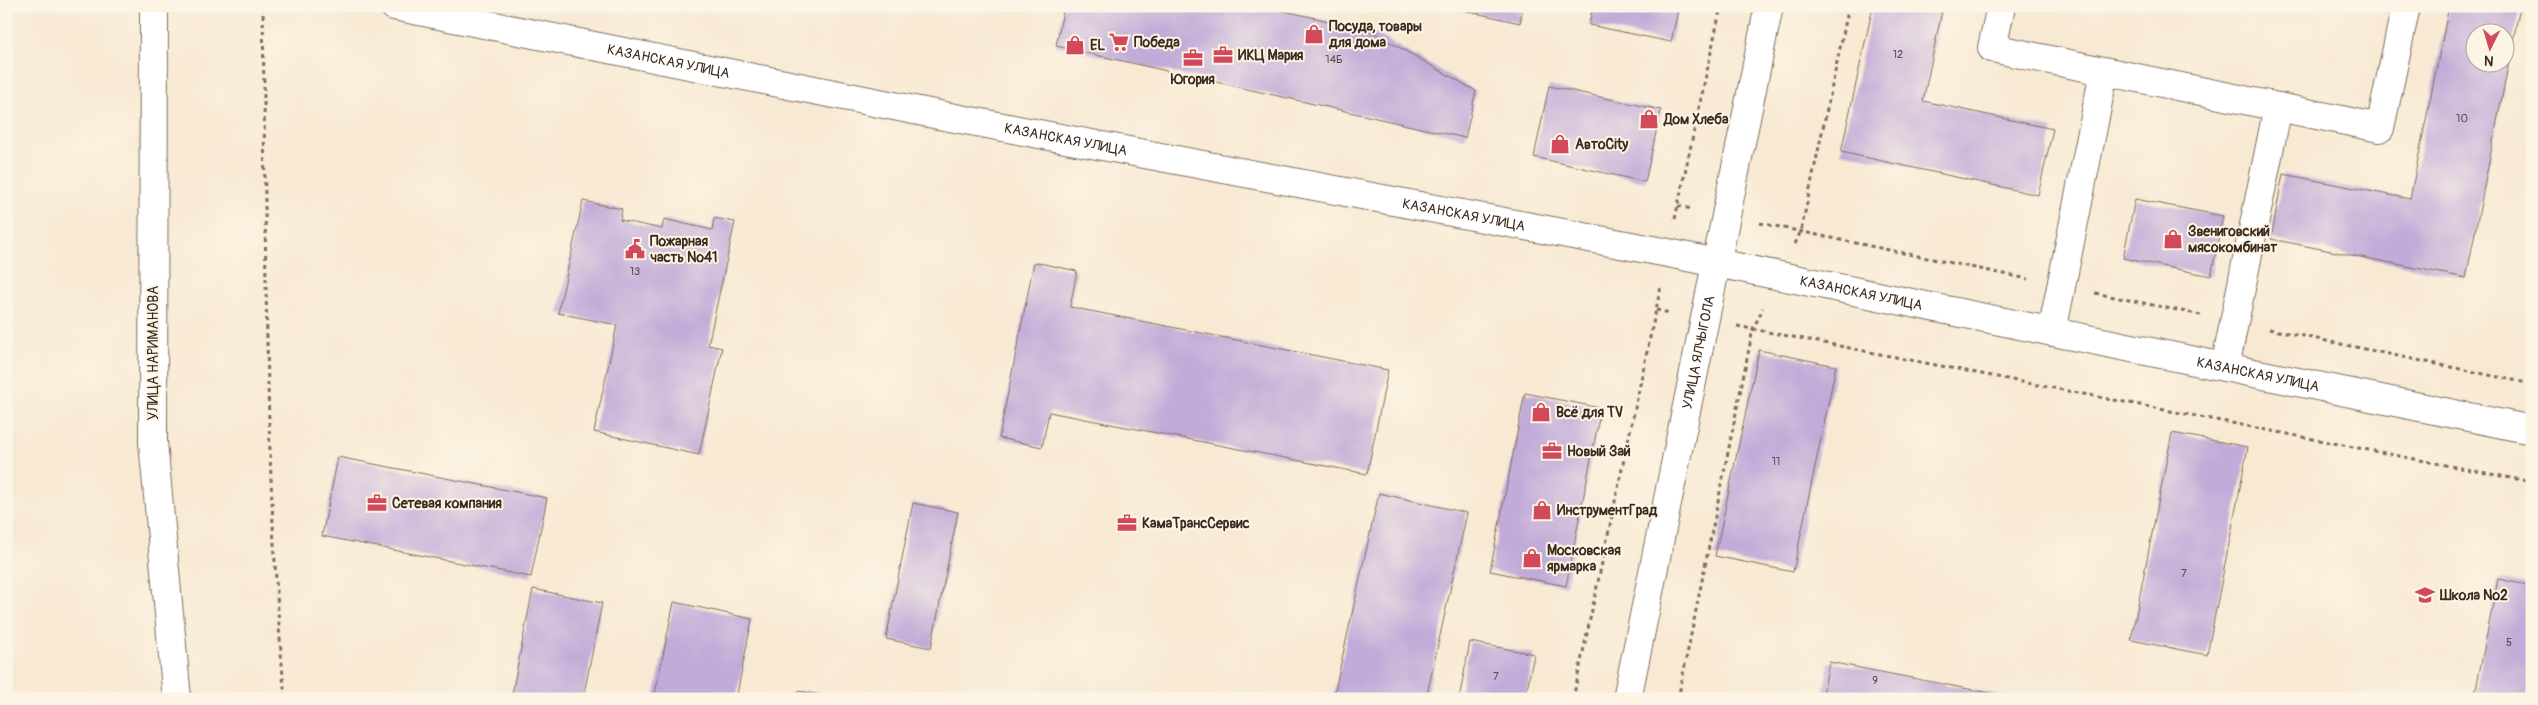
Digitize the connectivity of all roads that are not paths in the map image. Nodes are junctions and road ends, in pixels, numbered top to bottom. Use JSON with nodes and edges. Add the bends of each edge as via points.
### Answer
{"nodes":[{"id":1,"x":154,"y":6,"type":"edge"},
{"id":2,"x":394,"y":6,"type":"edge"},
{"id":3,"x":1769,"y":6,"type":"edge"},
{"id":4,"x":2001,"y":6,"type":"edge"},
{"id":5,"x":2406,"y":6,"type":"edge"},
{"id":6,"x":2104,"y":72,"type":"junction"},
{"id":7,"x":2278,"y":107,"type":"junction"},
{"id":8,"x":1716,"y":263,"type":"junction"},
{"id":9,"x":2052,"y":332,"type":"junction"},
{"id":10,"x":2225,"y":367,"type":"junction"},
{"id":11,"x":2532,"y":430,"type":"edge"},
{"id":12,"x":177,"y":699,"type":"edge"},
{"id":13,"x":1627,"y":699,"type":"edge"}],
"edges":[{"from":1,"to":12,"type":"street","name":"УЛИЦА НАРИМАНОВА","via":[[153,442]]},
{"from":2,"to":8,"type":"street","name":"КАЗАНСКАЯ УЛИЦА","via":[[958,119]]},
{"from":3,"to":8,"type":"street","name":"УЛИЦА ЯЛЧЫГОЛА"},
{"from":4,"to":6,"type":"street","via":[[1992,48]]},
{"from":5,"to":7,"type":"street","via":[[2380,128]]},
{"from":6,"to":7,"type":"street"},
{"from":6,"to":9,"type":"street"},
{"from":7,"to":10,"type":"street"},
{"from":8,"to":9,"type":"street","name":"КАЗАНСКАЯ УЛИЦА"},
{"from":8,"to":13,"type":"street","name":"УЛИЦА ЯЛЧЫГОЛА"},
{"from":9,"to":10,"type":"street","name":"КАЗАНСКАЯ УЛИЦА"},
{"from":10,"to":11,"type":"street","name":"КАЗАНСКАЯ УЛИЦА"}]}
